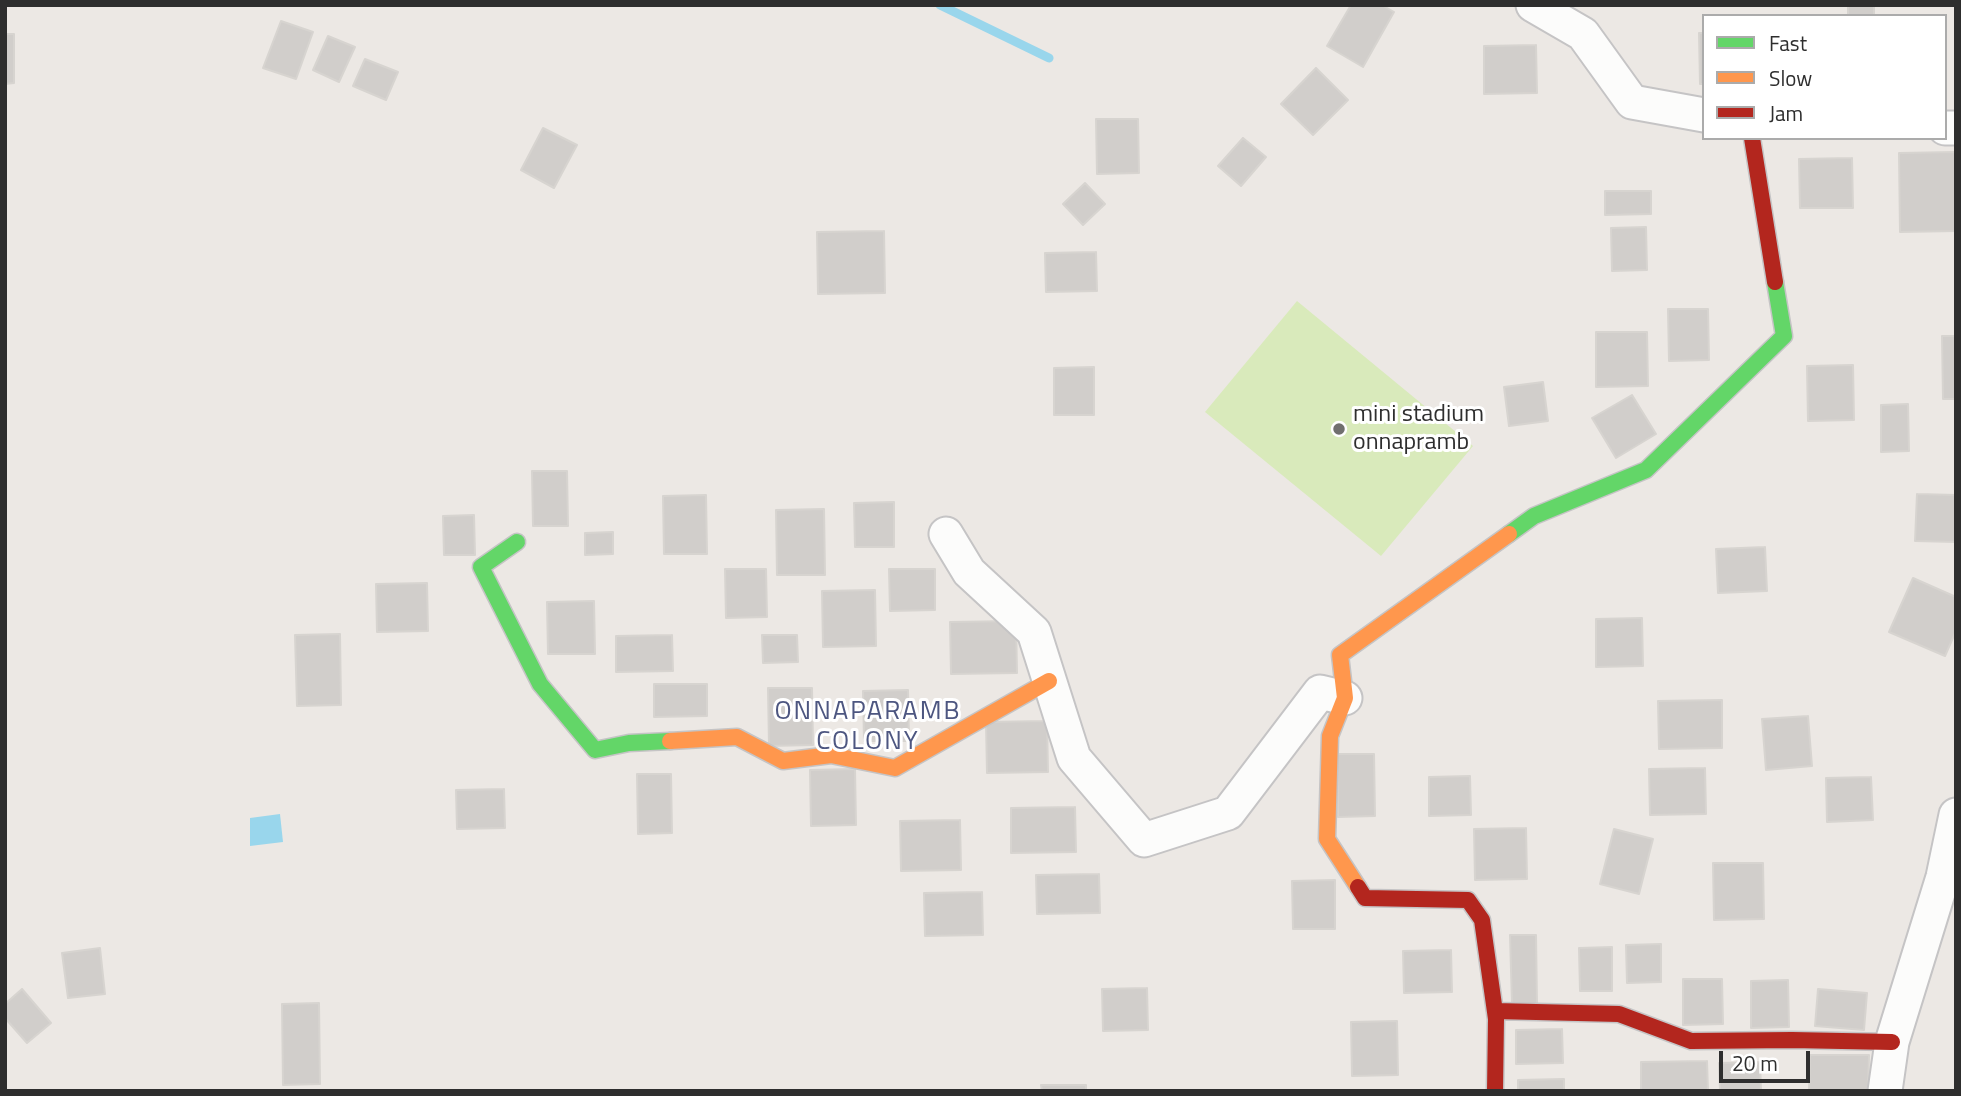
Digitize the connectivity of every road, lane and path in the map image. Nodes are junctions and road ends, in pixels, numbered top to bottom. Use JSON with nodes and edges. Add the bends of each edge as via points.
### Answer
{"nodes":[{"id":1,"x":1533,"y":5,"type":"edge"},
{"id":2,"x":1702,"y":115,"type":"edge"},
{"id":3,"x":1752,"y":140,"type":"edge"},
{"id":4,"x":946,"y":534,"type":"dead end"},
{"id":5,"x":517,"y":542,"type":"dead end"},
{"id":6,"x":1049,"y":681,"type":"junction"},
{"id":7,"x":1345,"y":698,"type":"junction"},
{"id":8,"x":1956,"y":815,"type":"edge"},
{"id":9,"x":1951,"y":861,"type":"edge"},
{"id":10,"x":1495,"y":1010,"type":"junction"},
{"id":11,"x":1892,"y":1042,"type":"junction"},
{"id":12,"x":1495,"y":1091,"type":"edge"},
{"id":13,"x":1885,"y":1091,"type":"edge"}],
"edges":[{"from":1,"to":2,"type":"street","via":[[1583,34],[1632,102]]},
{"from":3,"to":7,"type":"street","via":[[1784,337],[1646,470],[1534,516],[1340,656]]},
{"from":4,"to":6,"type":"street","via":[[969,572],[1034,632]]},
{"from":5,"to":6,"type":"street","via":[[481,567],[540,684],[595,750],[629,743],[737,737],[783,761],[831,755],[895,768]]},
{"from":6,"to":7,"type":"street","via":[[1074,758],[1144,840],[1228,813],[1320,692]]},
{"from":7,"to":10,"type":"street","via":[[1330,736],[1328,839],[1366,898],[1468,900],[1482,920]]},
{"from":8,"to":9,"type":"street"},
{"from":9,"to":11,"type":"street"},
{"from":10,"to":11,"type":"street","via":[[1619,1014],[1691,1041]]},
{"from":10,"to":12,"type":"street"},
{"from":11,"to":13,"type":"street"}]}
